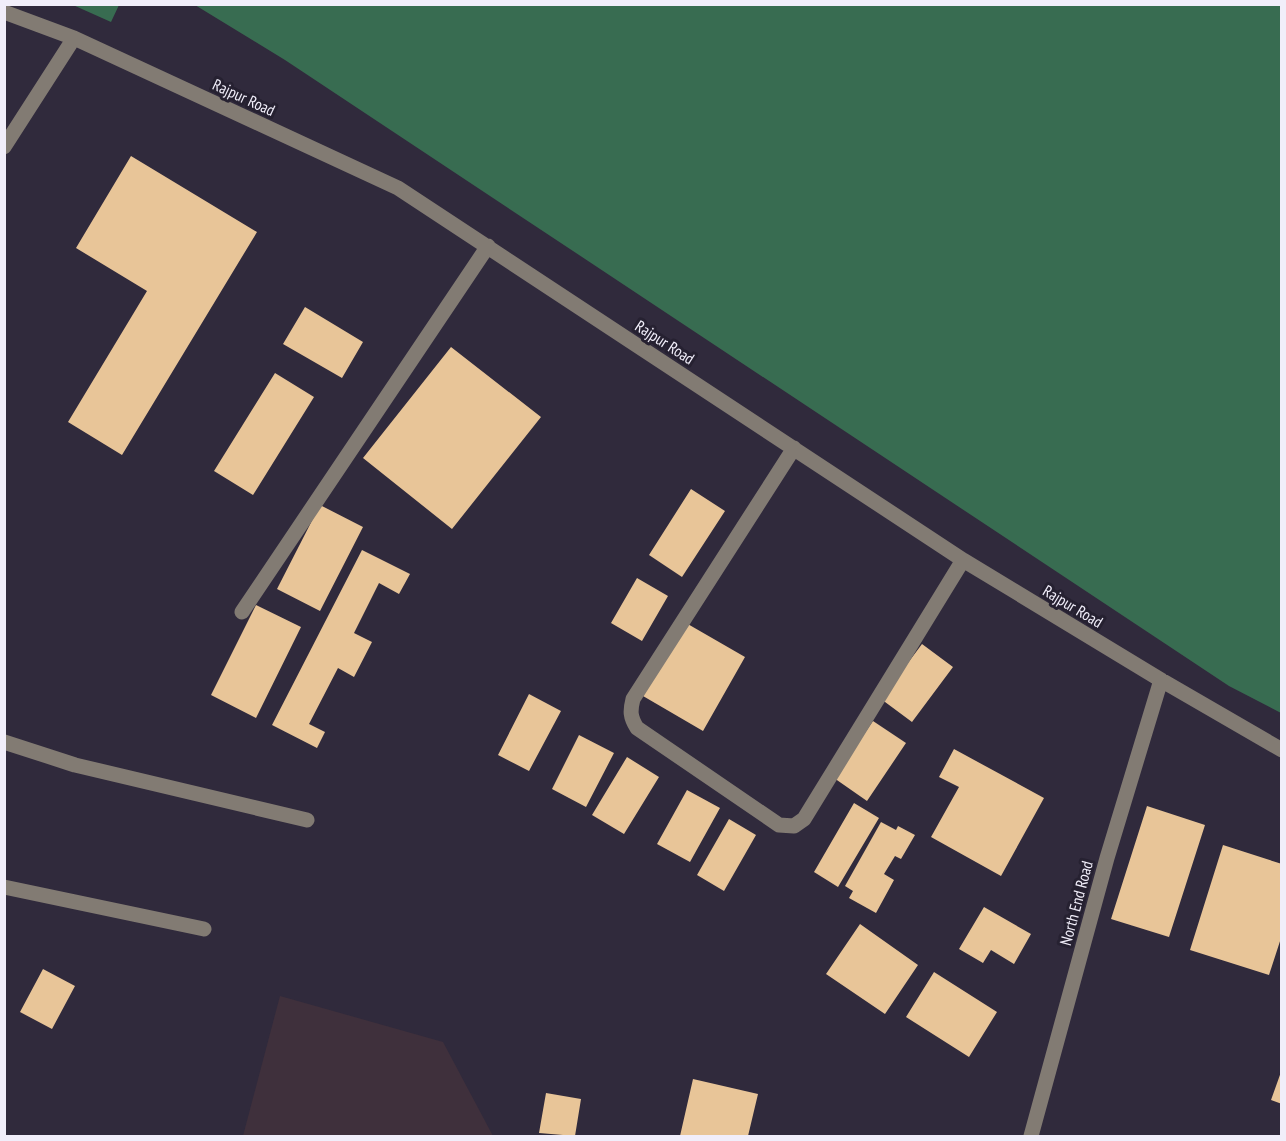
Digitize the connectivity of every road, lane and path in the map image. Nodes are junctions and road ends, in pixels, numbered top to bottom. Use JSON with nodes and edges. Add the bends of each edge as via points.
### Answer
{"nodes":[{"id":1,"x":4,"y":12,"type":"edge"},
{"id":2,"x":74,"y":38,"type":"junction"},
{"id":3,"x":4,"y":147,"type":"edge"},
{"id":4,"x":488,"y":246,"type":"junction"},
{"id":5,"x":794,"y":448,"type":"junction"},
{"id":6,"x":963,"y":560,"type":"junction"},
{"id":7,"x":242,"y":612,"type":"dead end"},
{"id":8,"x":1161,"y":680,"type":"junction"},
{"id":9,"x":4,"y":742,"type":"edge"},
{"id":10,"x":1281,"y":750,"type":"edge"},
{"id":11,"x":307,"y":820,"type":"dead end"},
{"id":12,"x":4,"y":887,"type":"edge"},
{"id":13,"x":204,"y":929,"type":"dead end"},
{"id":14,"x":1031,"y":1137,"type":"edge"}],
"edges":[{"from":1,"to":2,"type":"street","name":"Rajpur Road"},
{"from":2,"to":3,"type":"street"},
{"from":2,"to":4,"type":"street","name":"Rajpur Road","via":[[398,188]]},
{"from":4,"to":5,"type":"street","name":"Rajpur Road"},
{"from":4,"to":7,"type":"street"},
{"from":5,"to":6,"type":"street","name":"Rajpur Road"},
{"from":5,"to":6,"type":"street","via":[[633,699],[630,710],[637,728],[778,825],[794,826],[804,819]]},
{"from":6,"to":8,"type":"street","name":"Rajpur Road"},
{"from":8,"to":10,"type":"street","name":"Rajpur Road"},
{"from":8,"to":14,"type":"street","name":"North End Road","via":[[1107,858]]},
{"from":9,"to":11,"type":"street","via":[[75,765]]},
{"from":12,"to":13,"type":"street"}]}
